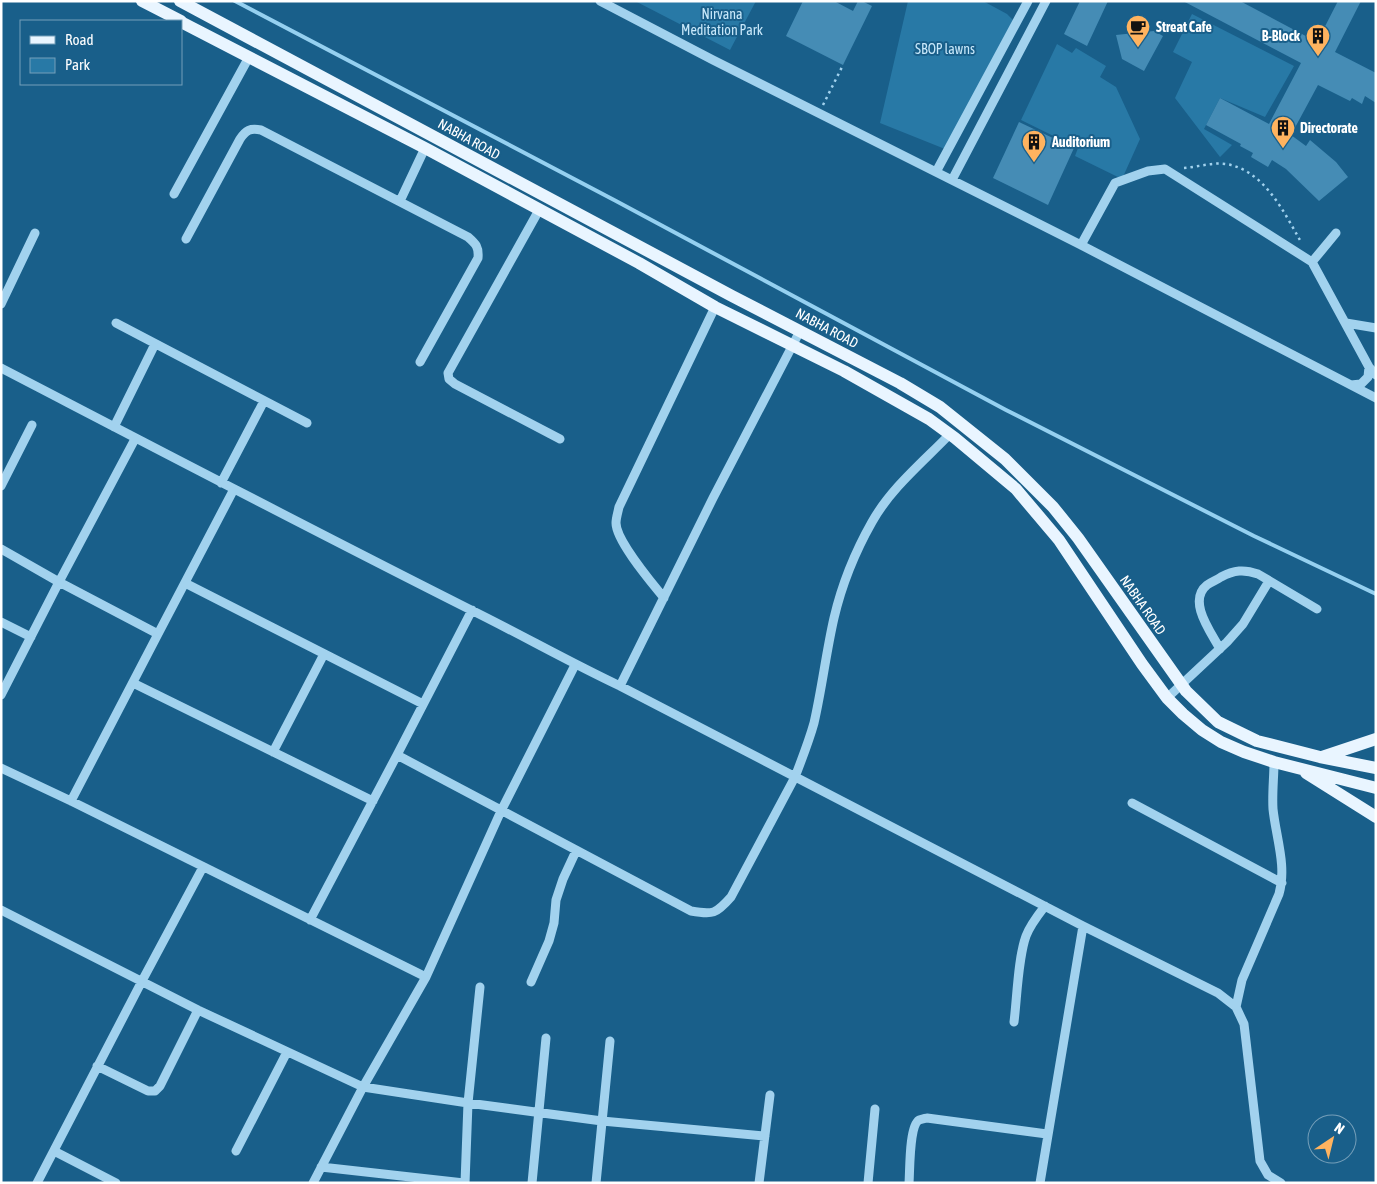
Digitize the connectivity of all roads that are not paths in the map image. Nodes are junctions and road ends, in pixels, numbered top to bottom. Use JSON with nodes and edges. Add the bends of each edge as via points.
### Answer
{"nodes":[{"id":1,"x":142,"y":1,"type":"edge"},
{"id":2,"x":180,"y":1,"type":"edge"},
{"id":3,"x":600,"y":1,"type":"edge"},
{"id":4,"x":1028,"y":1,"type":"edge"},
{"id":5,"x":1046,"y":1,"type":"edge"},
{"id":6,"x":179,"y":20,"type":"edge"},
{"id":7,"x":182,"y":22,"type":"edge"},
{"id":8,"x":249,"y":57,"type":"junction"},
{"id":9,"x":425,"y":148,"type":"junction"},
{"id":10,"x":936,"y":172,"type":"junction"},
{"id":11,"x":952,"y":180,"type":"junction"},
{"id":12,"x":174,"y":194,"type":"dead end"},
{"id":13,"x":400,"y":201,"type":"junction"},
{"id":14,"x":539,"y":210,"type":"junction"},
{"id":15,"x":35,"y":232,"type":"dead end"},
{"id":16,"x":1336,"y":233,"type":"dead end"},
{"id":17,"x":186,"y":239,"type":"dead end"},
{"id":18,"x":1081,"y":245,"type":"junction"},
{"id":19,"x":1312,"y":262,"type":"junction"},
{"id":20,"x":1,"y":280,"type":"edge"},
{"id":21,"x":10,"y":285,"type":"junction"},
{"id":22,"x":1,"y":304,"type":"edge"},
{"id":23,"x":715,"y":306,"type":"junction"},
{"id":24,"x":1346,"y":323,"type":"junction"},
{"id":25,"x":116,"y":324,"type":"dead end"},
{"id":26,"x":1376,"y":328,"type":"edge"},
{"id":27,"x":800,"y":331,"type":"junction"},
{"id":28,"x":155,"y":344,"type":"junction"},
{"id":29,"x":793,"y":344,"type":"junction"},
{"id":30,"x":420,"y":362,"type":"dead end"},
{"id":31,"x":1369,"y":367,"type":"junction"},
{"id":32,"x":1,"y":368,"type":"edge"},
{"id":33,"x":1376,"y":375,"type":"edge"},
{"id":34,"x":1348,"y":385,"type":"junction"},
{"id":35,"x":1376,"y":398,"type":"edge"},
{"id":36,"x":264,"y":401,"type":"junction"},
{"id":37,"x":307,"y":423,"type":"dead end"},
{"id":38,"x":32,"y":425,"type":"dead end"},
{"id":39,"x":114,"y":427,"type":"junction"},
{"id":40,"x":950,"y":434,"type":"junction"},
{"id":41,"x":135,"y":438,"type":"junction"},
{"id":42,"x":560,"y":439,"type":"dead end"},
{"id":43,"x":221,"y":483,"type":"junction"},
{"id":44,"x":1,"y":486,"type":"edge"},
{"id":45,"x":234,"y":489,"type":"junction"},
{"id":46,"x":1,"y":550,"type":"edge"},
{"id":47,"x":1269,"y":581,"type":"junction"},
{"id":48,"x":59,"y":582,"type":"junction"},
{"id":49,"x":185,"y":583,"type":"junction"},
{"id":50,"x":664,"y":598,"type":"junction"},
{"id":51,"x":1317,"y":609,"type":"dead end"},
{"id":52,"x":472,"y":610,"type":"junction"},
{"id":53,"x":1,"y":622,"type":"edge"},
{"id":54,"x":158,"y":634,"type":"junction"},
{"id":55,"x":31,"y":637,"type":"junction"},
{"id":56,"x":1220,"y":649,"type":"junction"},
{"id":57,"x":324,"y":654,"type":"junction"},
{"id":58,"x":575,"y":665,"type":"junction"},
{"id":59,"x":133,"y":683,"type":"junction"},
{"id":60,"x":1181,"y":685,"type":"junction"},
{"id":61,"x":620,"y":686,"type":"junction"},
{"id":62,"x":1,"y":695,"type":"edge"},
{"id":63,"x":1167,"y":698,"type":"junction"},
{"id":64,"x":423,"y":704,"type":"junction"},
{"id":65,"x":1376,"y":738,"type":"edge"},
{"id":66,"x":273,"y":752,"type":"junction"},
{"id":67,"x":397,"y":755,"type":"junction"},
{"id":68,"x":1320,"y":757,"type":"junction"},
{"id":69,"x":1274,"y":762,"type":"junction"},
{"id":70,"x":1,"y":768,"type":"edge"},
{"id":71,"x":1298,"y":768,"type":"junction"},
{"id":72,"x":1376,"y":768,"type":"edge"},
{"id":73,"x":795,"y":777,"type":"junction"},
{"id":74,"x":1376,"y":788,"type":"edge"},
{"id":75,"x":71,"y":801,"type":"junction"},
{"id":76,"x":373,"y":801,"type":"junction"},
{"id":77,"x":1132,"y":803,"type":"dead end"},
{"id":78,"x":501,"y":811,"type":"junction"},
{"id":79,"x":1376,"y":817,"type":"edge"},
{"id":80,"x":576,"y":851,"type":"junction"},
{"id":81,"x":203,"y":867,"type":"junction"},
{"id":82,"x":1282,"y":883,"type":"junction"},
{"id":83,"x":1045,"y":906,"type":"junction"},
{"id":84,"x":1,"y":910,"type":"edge"},
{"id":85,"x":310,"y":920,"type":"junction"},
{"id":86,"x":1084,"y":926,"type":"junction"},
{"id":87,"x":426,"y":977,"type":"junction"},
{"id":88,"x":142,"y":981,"type":"junction"},
{"id":89,"x":531,"y":982,"type":"dead end"},
{"id":90,"x":480,"y":987,"type":"dead end"},
{"id":91,"x":1236,"y":1006,"type":"junction"},
{"id":92,"x":198,"y":1010,"type":"junction"},
{"id":93,"x":1014,"y":1022,"type":"dead end"},
{"id":94,"x":546,"y":1038,"type":"dead end"},
{"id":95,"x":610,"y":1041,"type":"dead end"},
{"id":96,"x":287,"y":1052,"type":"junction"},
{"id":97,"x":97,"y":1066,"type":"junction"},
{"id":98,"x":363,"y":1087,"type":"junction"},
{"id":99,"x":770,"y":1096,"type":"dead end"},
{"id":100,"x":468,"y":1103,"type":"junction"},
{"id":101,"x":875,"y":1109,"type":"dead end"},
{"id":102,"x":540,"y":1112,"type":"junction"},
{"id":103,"x":602,"y":1120,"type":"junction"},
{"id":104,"x":1048,"y":1134,"type":"junction"},
{"id":105,"x":765,"y":1136,"type":"junction"},
{"id":106,"x":54,"y":1151,"type":"junction"},
{"id":107,"x":236,"y":1152,"type":"dead end"},
{"id":108,"x":321,"y":1167,"type":"junction"},
{"id":109,"x":374,"y":1178,"type":"edge"},
{"id":110,"x":38,"y":1183,"type":"edge"},
{"id":111,"x":116,"y":1183,"type":"edge"},
{"id":112,"x":313,"y":1183,"type":"edge"},
{"id":113,"x":464,"y":1183,"type":"edge"},
{"id":114,"x":532,"y":1183,"type":"edge"},
{"id":115,"x":596,"y":1183,"type":"edge"},
{"id":116,"x":759,"y":1183,"type":"edge"},
{"id":117,"x":868,"y":1183,"type":"edge"},
{"id":118,"x":909,"y":1183,"type":"edge"},
{"id":119,"x":1040,"y":1183,"type":"edge"},
{"id":120,"x":1281,"y":1183,"type":"edge"}],
"edges":[{"from":1,"to":6,"type":"main road","name":"NABHA ROAD"},
{"from":2,"to":27,"type":"main road","name":"NABHA ROAD"},
{"from":3,"to":10,"type":"street"},
{"from":4,"to":10,"type":"street"},
{"from":5,"to":11,"type":"street"},
{"from":7,"to":8,"type":"main road","name":"NABHA ROAD"},
{"from":8,"to":9,"type":"main road","name":"NABHA ROAD"},
{"from":8,"to":12,"type":"street"},
{"from":9,"to":13,"type":"street"},
{"from":9,"to":14,"type":"main road","name":"NABHA ROAD"},
{"from":10,"to":11,"type":"street"},
{"from":11,"to":18,"type":"street"},
{"from":13,"to":17,"type":"street","via":[[252,128],[245,131],[240,139]]},
{"from":13,"to":30,"type":"street","via":[[468,237],[478,249],[478,258]]},
{"from":14,"to":23,"type":"main road","name":"NABHA ROAD"},
{"from":14,"to":42,"type":"street","via":[[448,373],[455,384]]},
{"from":15,"to":21,"type":"street"},
{"from":16,"to":19,"type":"street"},
{"from":18,"to":19,"type":"street","via":[[1115,183],[1148,171],[1165,169]]},
{"from":18,"to":34,"type":"street"},
{"from":19,"to":24,"type":"street"},
{"from":20,"to":21,"type":"street"},
{"from":21,"to":22,"type":"street"},
{"from":23,"to":29,"type":"main road","name":"NABHA ROAD"},
{"from":23,"to":50,"type":"street","via":[[619,507],[616,524],[629,552]]},
{"from":24,"to":26,"type":"street"},
{"from":24,"to":31,"type":"street"},
{"from":25,"to":28,"type":"street"},
{"from":27,"to":29,"type":"street"},
{"from":27,"to":60,"type":"main road","name":"NABHA ROAD","via":[[940,407],[1005,459],[1078,538]]},
{"from":28,"to":36,"type":"street"},
{"from":28,"to":39,"type":"street"},
{"from":29,"to":40,"type":"main road","name":"NABHA ROAD","via":[[901,402]]},
{"from":29,"to":50,"type":"street"},
{"from":31,"to":33,"type":"street"},
{"from":31,"to":34,"type":"street","via":[[1368,377],[1361,384]]},
{"from":32,"to":39,"type":"street"},
{"from":34,"to":35,"type":"street"},
{"from":36,"to":37,"type":"street"},
{"from":36,"to":43,"type":"street"},
{"from":38,"to":44,"type":"street"},
{"from":39,"to":41,"type":"street"},
{"from":40,"to":63,"type":"main road","name":"NABHA ROAD","via":[[1016,489],[1059,540]]},
{"from":40,"to":73,"type":"street","via":[[893,492],[872,520],[855,555],[834,617],[814,724]]},
{"from":41,"to":43,"type":"street"},
{"from":41,"to":48,"type":"street"},
{"from":43,"to":45,"type":"street"},
{"from":45,"to":49,"type":"street"},
{"from":45,"to":52,"type":"street"},
{"from":46,"to":48,"type":"street"},
{"from":47,"to":51,"type":"street"},
{"from":47,"to":56,"type":"street","via":[[1243,624]]},
{"from":47,"to":56,"type":"street","via":[[1249,571],[1238,570],[1207,585],[1201,592],[1201,613]]},
{"from":48,"to":54,"type":"street"},
{"from":48,"to":55,"type":"street"},
{"from":49,"to":54,"type":"street"},
{"from":49,"to":57,"type":"street"},
{"from":50,"to":61,"type":"street"},
{"from":52,"to":58,"type":"street"},
{"from":52,"to":64,"type":"street"},
{"from":53,"to":55,"type":"street"},
{"from":54,"to":59,"type":"street"},
{"from":55,"to":62,"type":"street"},
{"from":56,"to":60,"type":"street"},
{"from":57,"to":64,"type":"street"},
{"from":57,"to":66,"type":"street"},
{"from":58,"to":61,"type":"street"},
{"from":58,"to":78,"type":"street"},
{"from":59,"to":66,"type":"street"},
{"from":59,"to":75,"type":"street"},
{"from":60,"to":63,"type":"street"},
{"from":60,"to":68,"type":"main road","name":"NABHA ROAD","via":[[1218,722],[1237,732],[1257,741]]},
{"from":61,"to":73,"type":"street"},
{"from":63,"to":69,"type":"main road","name":"NABHA ROAD","via":[[1202,730],[1221,742]]},
{"from":64,"to":67,"type":"street"},
{"from":65,"to":68,"type":"main road"},
{"from":66,"to":76,"type":"street"},
{"from":67,"to":76,"type":"street"},
{"from":67,"to":78,"type":"street"},
{"from":68,"to":72,"type":"main road","name":"NABHA ROAD"},
{"from":69,"to":71,"type":"main road","name":"NABHA ROAD"},
{"from":69,"to":82,"type":"street","via":[[1273,806],[1283,868]]},
{"from":70,"to":75,"type":"street"},
{"from":71,"to":74,"type":"main road","name":"NABHA ROAD"},
{"from":71,"to":79,"type":"main road"},
{"from":73,"to":80,"type":"street","via":[[731,897],[720,910],[707,914],[691,911]]},
{"from":73,"to":83,"type":"street"},
{"from":75,"to":81,"type":"street"},
{"from":76,"to":85,"type":"street"},
{"from":77,"to":82,"type":"street"},
{"from":78,"to":80,"type":"street"},
{"from":78,"to":87,"type":"street"},
{"from":80,"to":89,"type":"street","via":[[556,900],[549,940]]},
{"from":81,"to":85,"type":"street"},
{"from":81,"to":88,"type":"street"},
{"from":82,"to":91,"type":"street","via":[[1242,980]]},
{"from":83,"to":86,"type":"street"},
{"from":83,"to":93,"type":"street","via":[[1026,936]]},
{"from":84,"to":88,"type":"street"},
{"from":85,"to":87,"type":"street"},
{"from":86,"to":91,"type":"street","via":[[1218,993]]},
{"from":86,"to":104,"type":"street"},
{"from":87,"to":98,"type":"street"},
{"from":88,"to":92,"type":"street"},
{"from":88,"to":97,"type":"street"},
{"from":90,"to":100,"type":"street"},
{"from":91,"to":120,"type":"street","via":[[1244,1024],[1260,1161],[1268,1175]]},
{"from":92,"to":96,"type":"street"},
{"from":92,"to":97,"type":"street","via":[[155,1091]]},
{"from":94,"to":102,"type":"street"},
{"from":95,"to":103,"type":"street"},
{"from":96,"to":98,"type":"street"},
{"from":96,"to":107,"type":"street"},
{"from":97,"to":106,"type":"street"},
{"from":98,"to":100,"type":"street"},
{"from":98,"to":108,"type":"street"},
{"from":99,"to":105,"type":"street"},
{"from":100,"to":102,"type":"street"},
{"from":100,"to":113,"type":"street"},
{"from":101,"to":117,"type":"street"},
{"from":102,"to":103,"type":"street"},
{"from":102,"to":114,"type":"street"},
{"from":103,"to":105,"type":"street"},
{"from":103,"to":115,"type":"street"},
{"from":104,"to":118,"type":"street","via":[[927,1118],[919,1120],[912,1134]]},
{"from":104,"to":119,"type":"street"},
{"from":105,"to":116,"type":"street"},
{"from":106,"to":110,"type":"street"},
{"from":106,"to":111,"type":"street"},
{"from":108,"to":109,"type":"street"},
{"from":108,"to":112,"type":"street"},
{"from":109,"to":113,"type":"street"}]}
